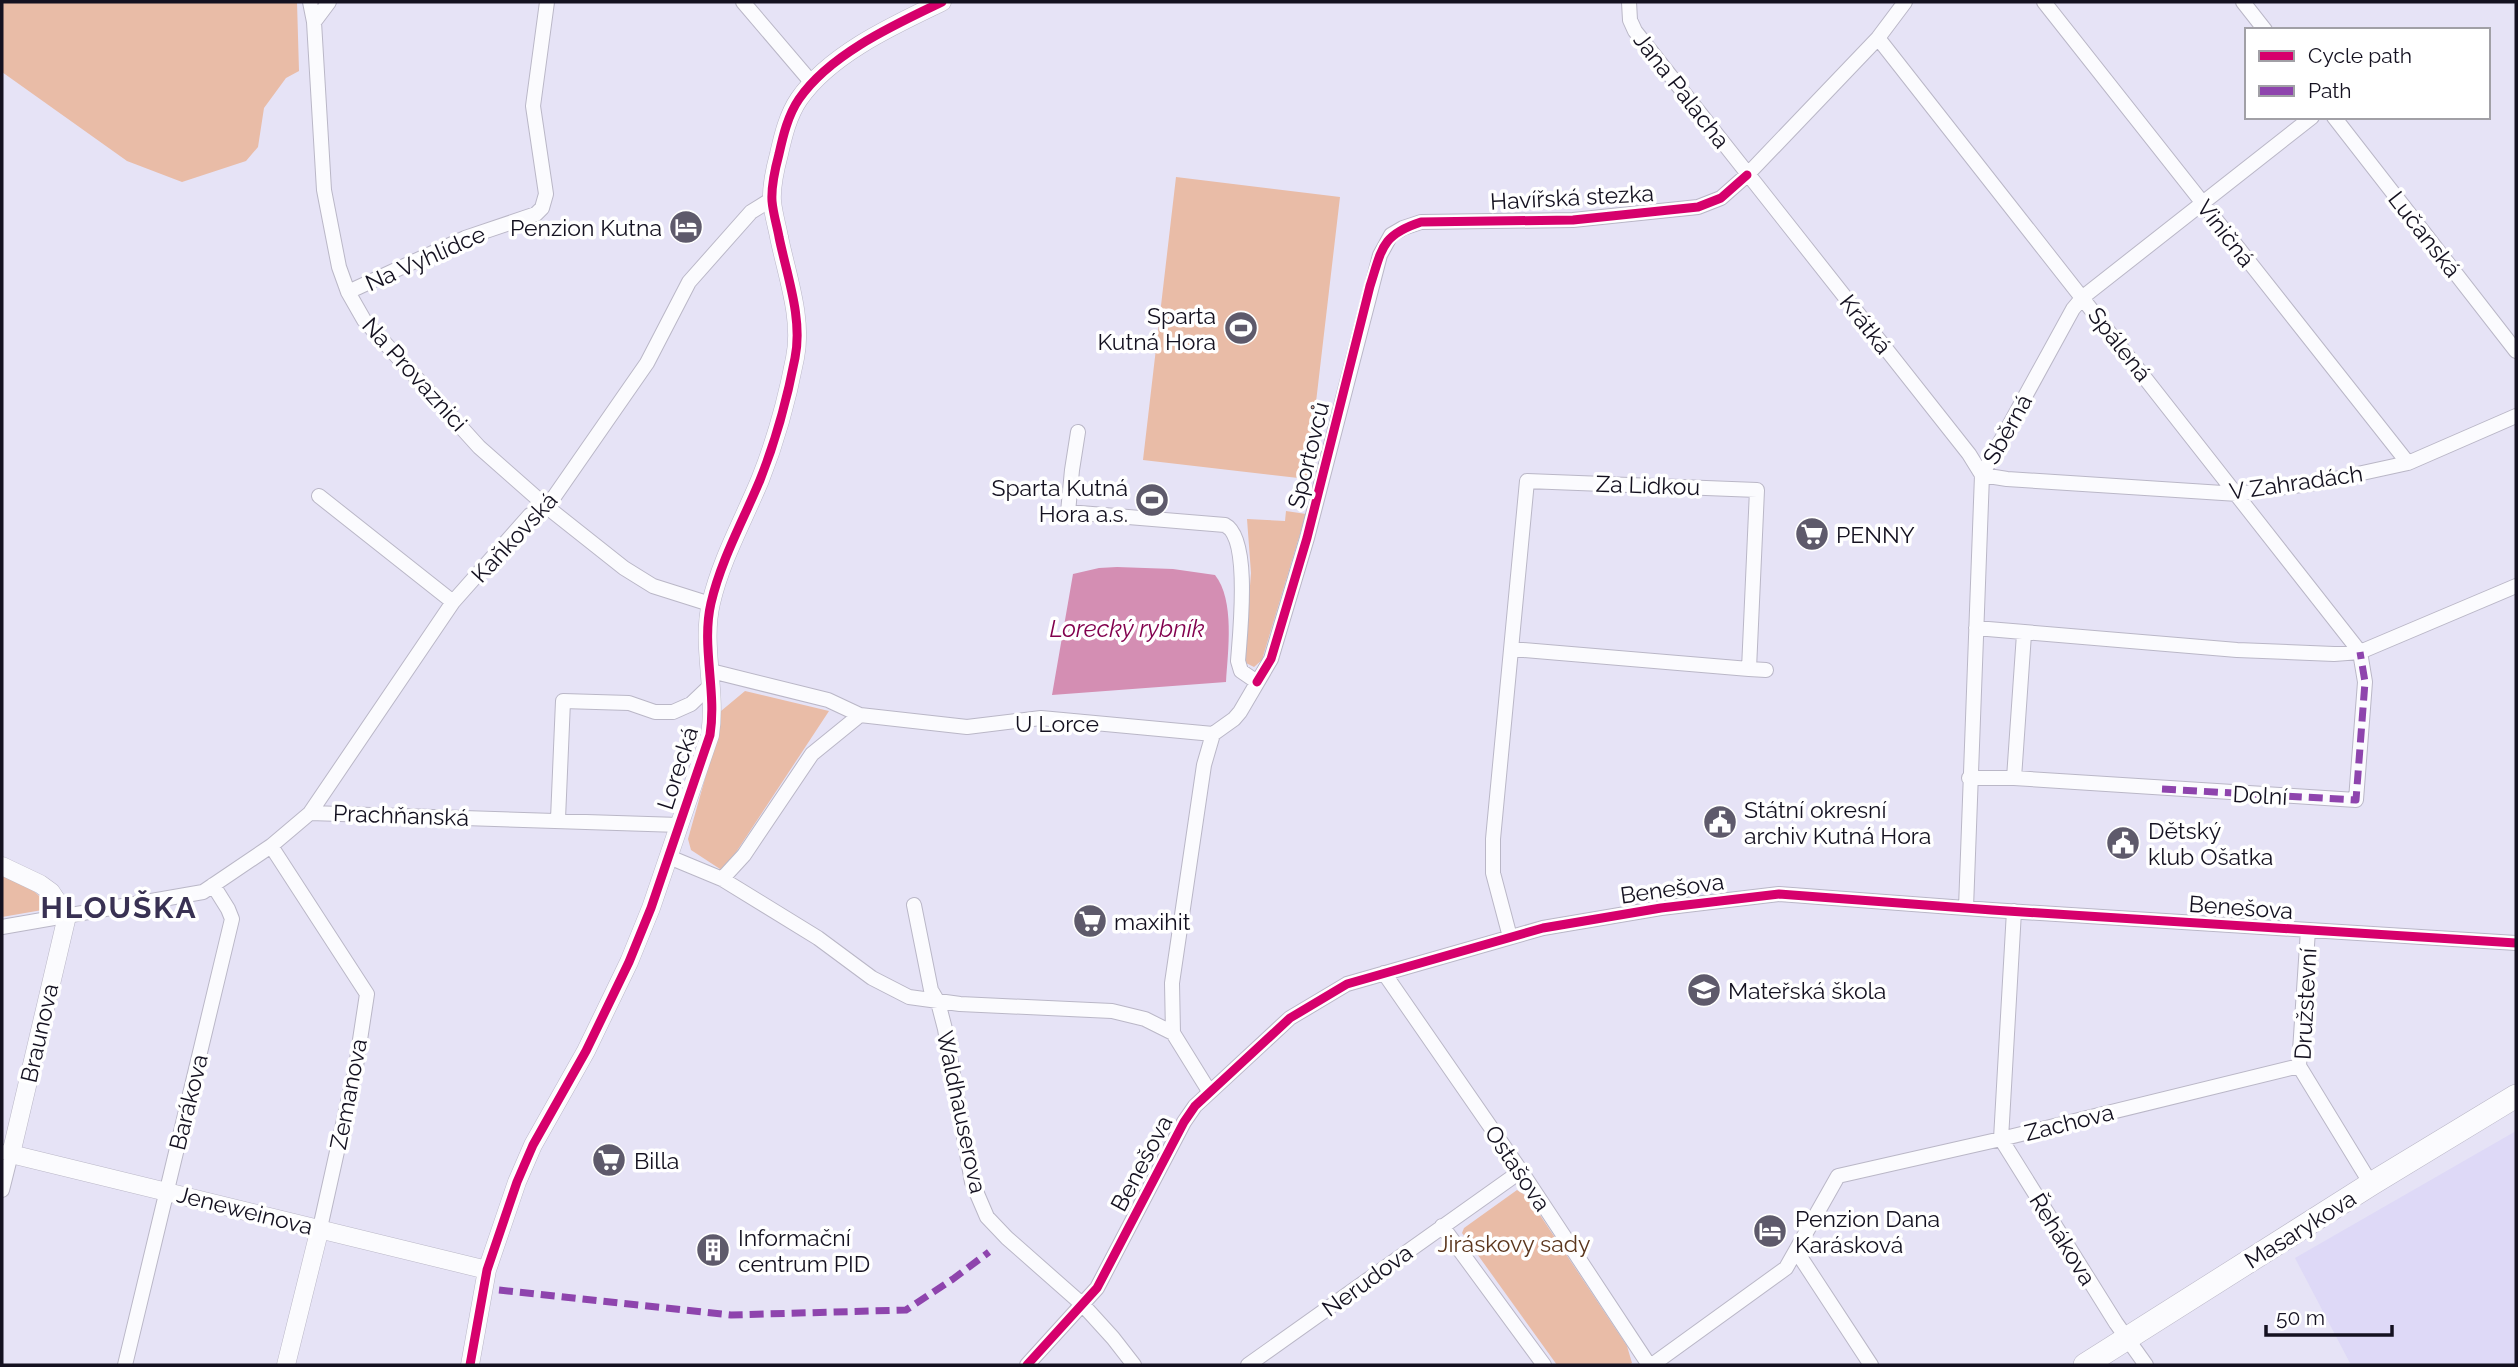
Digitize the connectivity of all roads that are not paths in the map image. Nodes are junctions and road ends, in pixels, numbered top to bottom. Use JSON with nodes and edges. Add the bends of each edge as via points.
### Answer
{"nodes":[{"id":1,"x":310,"y":2,"type":"edge"},
{"id":2,"x":329,"y":2,"type":"edge"},
{"id":3,"x":547,"y":2,"type":"edge"},
{"id":4,"x":743,"y":2,"type":"edge"},
{"id":5,"x":942,"y":2,"type":"edge"},
{"id":6,"x":1629,"y":2,"type":"edge"},
{"id":7,"x":1905,"y":2,"type":"edge"},
{"id":8,"x":2044,"y":2,"type":"edge"},
{"id":9,"x":2243,"y":2,"type":"edge"},
{"id":10,"x":314,"y":22,"type":"junction"},
{"id":11,"x":2263,"y":28,"type":"edge"},
{"id":12,"x":1878,"y":37,"type":"junction"},
{"id":13,"x":812,"y":83,"type":"junction"},
{"id":14,"x":2309,"y":119,"type":"edge"},
{"id":15,"x":2336,"y":119,"type":"edge"},
{"id":16,"x":1747,"y":174,"type":"junction"},
{"id":17,"x":772,"y":200,"type":"junction"},
{"id":18,"x":2203,"y":203,"type":"junction"},
{"id":19,"x":1391,"y":235,"type":"joint"},
{"id":20,"x":348,"y":292,"type":"junction"},
{"id":21,"x":2083,"y":297,"type":"junction"},
{"id":22,"x":2516,"y":351,"type":"edge"},
{"id":23,"x":2516,"y":416,"type":"edge"},
{"id":24,"x":1078,"y":432,"type":"dead end"},
{"id":25,"x":2408,"y":463,"type":"junction"},
{"id":26,"x":1982,"y":475,"type":"junction"},
{"id":27,"x":2238,"y":494,"type":"junction"},
{"id":28,"x":319,"y":496,"type":"dead end"},
{"id":29,"x":547,"y":507,"type":"junction"},
{"id":30,"x":2516,"y":586,"type":"edge"},
{"id":31,"x":453,"y":602,"type":"junction"},
{"id":32,"x":710,"y":604,"type":"junction"},
{"id":33,"x":1976,"y":628,"type":"junction"},
{"id":34,"x":2024,"y":634,"type":"junction"},
{"id":35,"x":1512,"y":649,"type":"junction"},
{"id":36,"x":2360,"y":652,"type":"junction"},
{"id":37,"x":1749,"y":669,"type":"junction"},
{"id":38,"x":1766,"y":670,"type":"dead end"},
{"id":39,"x":711,"y":678,"type":"junction"},
{"id":40,"x":1258,"y":682,"type":"junction"},
{"id":41,"x":860,"y":715,"type":"junction"},
{"id":42,"x":1213,"y":734,"type":"junction"},
{"id":43,"x":1969,"y":778,"type":"junction"},
{"id":44,"x":2014,"y":778,"type":"junction"},
{"id":45,"x":310,"y":813,"type":"junction"},
{"id":46,"x":558,"y":820,"type":"junction"},
{"id":47,"x":679,"y":825,"type":"junction"},
{"id":48,"x":271,"y":846,"type":"junction"},
{"id":49,"x":669,"y":857,"type":"junction"},
{"id":50,"x":2,"y":866,"type":"edge"},
{"id":51,"x":722,"y":879,"type":"junction"},
{"id":52,"x":213,"y":885,"type":"junction"},
{"id":53,"x":914,"y":905,"type":"dead end"},
{"id":54,"x":1966,"y":908,"type":"junction"},
{"id":55,"x":2014,"y":911,"type":"junction"},
{"id":56,"x":66,"y":916,"type":"junction"},
{"id":57,"x":2,"y":927,"type":"edge"},
{"id":58,"x":2308,"y":930,"type":"junction"},
{"id":59,"x":1510,"y":937,"type":"junction"},
{"id":60,"x":2516,"y":943,"type":"edge"},
{"id":61,"x":1384,"y":973,"type":"junction"},
{"id":62,"x":938,"y":1002,"type":"junction"},
{"id":63,"x":1173,"y":1033,"type":"junction"},
{"id":64,"x":2299,"y":1066,"type":"junction"},
{"id":65,"x":1209,"y":1091,"type":"junction"},
{"id":66,"x":2516,"y":1096,"type":"edge"},
{"id":67,"x":2001,"y":1139,"type":"junction"},
{"id":68,"x":6,"y":1153,"type":"edge"},
{"id":69,"x":1521,"y":1171,"type":"junction"},
{"id":70,"x":2371,"y":1184,"type":"junction"},
{"id":71,"x":2,"y":1190,"type":"edge"},
{"id":72,"x":167,"y":1191,"type":"junction"},
{"id":73,"x":1442,"y":1226,"type":"junction"},
{"id":74,"x":320,"y":1228,"type":"junction"},
{"id":75,"x":1797,"y":1252,"type":"junction"},
{"id":76,"x":487,"y":1270,"type":"junction"},
{"id":77,"x":1083,"y":1305,"type":"junction"},
{"id":78,"x":2127,"y":1338,"type":"junction"},
{"id":79,"x":125,"y":1365,"type":"edge"},
{"id":80,"x":286,"y":1365,"type":"edge"},
{"id":81,"x":470,"y":1365,"type":"edge"},
{"id":82,"x":1027,"y":1365,"type":"edge"},
{"id":83,"x":1134,"y":1365,"type":"edge"},
{"id":84,"x":1248,"y":1365,"type":"edge"},
{"id":85,"x":1544,"y":1365,"type":"edge"},
{"id":86,"x":1650,"y":1365,"type":"edge"},
{"id":87,"x":1871,"y":1365,"type":"edge"},
{"id":88,"x":2085,"y":1365,"type":"edge"},
{"id":89,"x":2146,"y":1365,"type":"edge"}],
"edges":[{"from":1,"to":10,"type":"street","name":"Na Provaznici"},
{"from":2,"to":10,"type":"street"},
{"from":3,"to":20,"type":"street","name":"Na Vyhlídce","via":[[533,106],[546,194],[542,208]]},
{"from":4,"to":13,"type":"street"},
{"from":5,"to":13,"type":"street","via":[[879,32]]},
{"from":6,"to":16,"type":"street","name":"Jana Palacha","via":[[1635,32]]},
{"from":7,"to":12,"type":"street","name":"Havířská stezka"},
{"from":8,"to":18,"type":"street","name":"Viničná"},
{"from":9,"to":11,"type":"street"},
{"from":10,"to":20,"type":"street","name":"Na Provaznici","via":[[324,190],[334,250]]},
{"from":12,"to":16,"type":"street","name":"Havířská stezka"},
{"from":12,"to":21,"type":"street","name":"Spálená"},
{"from":13,"to":17,"type":"street","name":"Lorecká","via":[[789,120],[774,173]]},
{"from":14,"to":18,"type":"street","name":"Sběrná"},
{"from":15,"to":22,"type":"street","name":"Lučanská"},
{"from":16,"to":19,"type":"street","name":"Havířská stezka","via":[[1721,198],[1698,207],[1573,220],[1421,222]]},
{"from":16,"to":26,"type":"street","name":"Krátká"},
{"from":17,"to":29,"type":"street","name":"Kaňkovská","via":[[751,212],[689,282],[647,363]]},
{"from":17,"to":32,"type":"street","name":"Lorecká","via":[[794,310],[796,354],[779,426]]},
{"from":18,"to":21,"type":"street","name":"Sběrná"},
{"from":18,"to":25,"type":"street","name":"Viničná"},
{"from":19,"to":40,"type":"street","name":"Sportovců","via":[[1370,286],[1289,602],[1271,659]]},
{"from":20,"to":29,"type":"street","name":"Na Provaznici","via":[[364,320],[479,447]]},
{"from":21,"to":26,"type":"street","name":"Sběrná"},
{"from":21,"to":27,"type":"street","name":"Spálená"},
{"from":23,"to":25,"type":"street","name":"V Zahradách"},
{"from":24,"to":40,"type":"street","via":[[1068,512],[1231,528],[1243,578],[1238,660],[1241,671]]},
{"from":25,"to":27,"type":"street","name":"V Zahradách"},
{"from":26,"to":27,"type":"street","name":"V Zahradách"},
{"from":26,"to":33,"type":"street","name":"Sběrná"},
{"from":27,"to":36,"type":"street","name":"Spálená"},
{"from":28,"to":31,"type":"street"},
{"from":29,"to":31,"type":"street","name":"Kaňkovská","via":[[530,515]]},
{"from":29,"to":32,"type":"street","name":"Na Provaznici","via":[[653,586]]},
{"from":30,"to":36,"type":"street"},
{"from":31,"to":45,"type":"street","name":"Kaňkovská"},
{"from":32,"to":39,"type":"street","name":"Lorecká"},
{"from":33,"to":34,"type":"street"},
{"from":33,"to":43,"type":"street","name":"Sběrná"},
{"from":34,"to":36,"type":"street","via":[[2237,650]]},
{"from":34,"to":44,"type":"street"},
{"from":35,"to":37,"type":"street"},
{"from":35,"to":37,"type":"street","name":"Za Lidkou","via":[[1527,481],[1757,490]]},
{"from":35,"to":59,"type":"street","name":"Za Lidkou","via":[[1493,849],[1493,873]]},
{"from":36,"to":44,"type":"street","name":"Dolní","via":[[2365,682],[2356,800]]},
{"from":37,"to":38,"type":"street"},
{"from":39,"to":41,"type":"street","name":"U Lorce","via":[[828,700]]},
{"from":39,"to":46,"type":"street","via":[[691,704],[673,712],[654,712],[629,703],[563,701]]},
{"from":39,"to":47,"type":"street","name":"Lorecká","via":[[710,735]]},
{"from":40,"to":42,"type":"street","name":"Sportovců","via":[[1240,712]]},
{"from":41,"to":42,"type":"street","name":"U Lorce","via":[[967,727],[1041,718]]},
{"from":41,"to":51,"type":"street","via":[[812,754],[744,855]]},
{"from":42,"to":63,"type":"street","via":[[1202,773],[1172,983]]},
{"from":43,"to":44,"type":"street","name":"Dolní"},
{"from":43,"to":54,"type":"street","name":"Sběrná"},
{"from":45,"to":46,"type":"street","name":"Prachňanská"},
{"from":45,"to":48,"type":"street","name":"Prachňanská"},
{"from":46,"to":47,"type":"street","name":"Prachňanská"},
{"from":47,"to":49,"type":"street","name":"Lorecká"},
{"from":48,"to":52,"type":"street","name":"Prachňanská"},
{"from":48,"to":74,"type":"street","name":"Zemanova","via":[[367,994]]},
{"from":49,"to":51,"type":"street","name":"Waldhauserova"},
{"from":49,"to":76,"type":"street","name":"Lorecká","via":[[629,962],[582,1060],[533,1145]]},
{"from":50,"to":56,"type":"street","via":[[51,892]]},
{"from":51,"to":62,"type":"street","name":"Waldhauserova","via":[[890,989]]},
{"from":52,"to":56,"type":"street","name":"Prachňanská","via":[[203,892]]},
{"from":52,"to":72,"type":"street","name":"Barákova","via":[[232,919]]},
{"from":53,"to":62,"type":"street","name":"Waldhauserova","via":[[929,982]]},
{"from":54,"to":55,"type":"street","name":"Benešova"},
{"from":54,"to":59,"type":"street","name":"Benešova","via":[[1765,895],[1588,919]]},
{"from":55,"to":58,"type":"street","name":"Benešova"},
{"from":55,"to":67,"type":"street"},
{"from":56,"to":57,"type":"street","name":"Prachňanská"},
{"from":56,"to":68,"type":"street","name":"Braunova"},
{"from":58,"to":60,"type":"street","name":"Benešova"},
{"from":58,"to":64,"type":"street","name":"Družstevní"},
{"from":59,"to":61,"type":"street","name":"Benešova"},
{"from":61,"to":65,"type":"street","name":"Benešova","via":[[1333,991],[1290,1018]]},
{"from":61,"to":69,"type":"street","name":"Ostašova"},
{"from":62,"to":63,"type":"street","name":"Waldhauserova","via":[[1112,1011],[1145,1019]]},
{"from":62,"to":77,"type":"street","name":"Waldhauserova","via":[[972,1182],[987,1217]]},
{"from":63,"to":65,"type":"street"},
{"from":64,"to":67,"type":"street","name":"Zachova"},
{"from":64,"to":70,"type":"street","name":"Družstevní"},
{"from":65,"to":77,"type":"street","name":"Benešova","via":[[1184,1122],[1097,1289]]},
{"from":66,"to":70,"type":"main road","name":"Masarykova"},
{"from":67,"to":75,"type":"street","name":"Zachova","via":[[1838,1176]]},
{"from":67,"to":78,"type":"street","name":"Řehákova"},
{"from":68,"to":71,"type":"street","name":"Braunova"},
{"from":68,"to":72,"type":"street","name":"Jeneweinova"},
{"from":69,"to":73,"type":"street","name":"Nerudova"},
{"from":69,"to":86,"type":"street","name":"Ostašova"},
{"from":70,"to":78,"type":"main road","name":"Masarykova"},
{"from":72,"to":74,"type":"street","name":"Jeneweinova"},
{"from":72,"to":79,"type":"street","name":"Barákova"},
{"from":73,"to":84,"type":"street","name":"Nerudova"},
{"from":73,"to":85,"type":"street"},
{"from":74,"to":76,"type":"street","name":"Jeneweinova"},
{"from":74,"to":80,"type":"street","name":"Zemanova"},
{"from":75,"to":86,"type":"street","via":[[1786,1268]]},
{"from":75,"to":87,"type":"street"},
{"from":76,"to":81,"type":"street","name":"Lorecká"},
{"from":77,"to":82,"type":"street","name":"Benešova"},
{"from":77,"to":83,"type":"street","name":"Waldhauserova"},
{"from":78,"to":88,"type":"main road","name":"Masarykova"},
{"from":78,"to":89,"type":"street","name":"Řehákova"}]}
